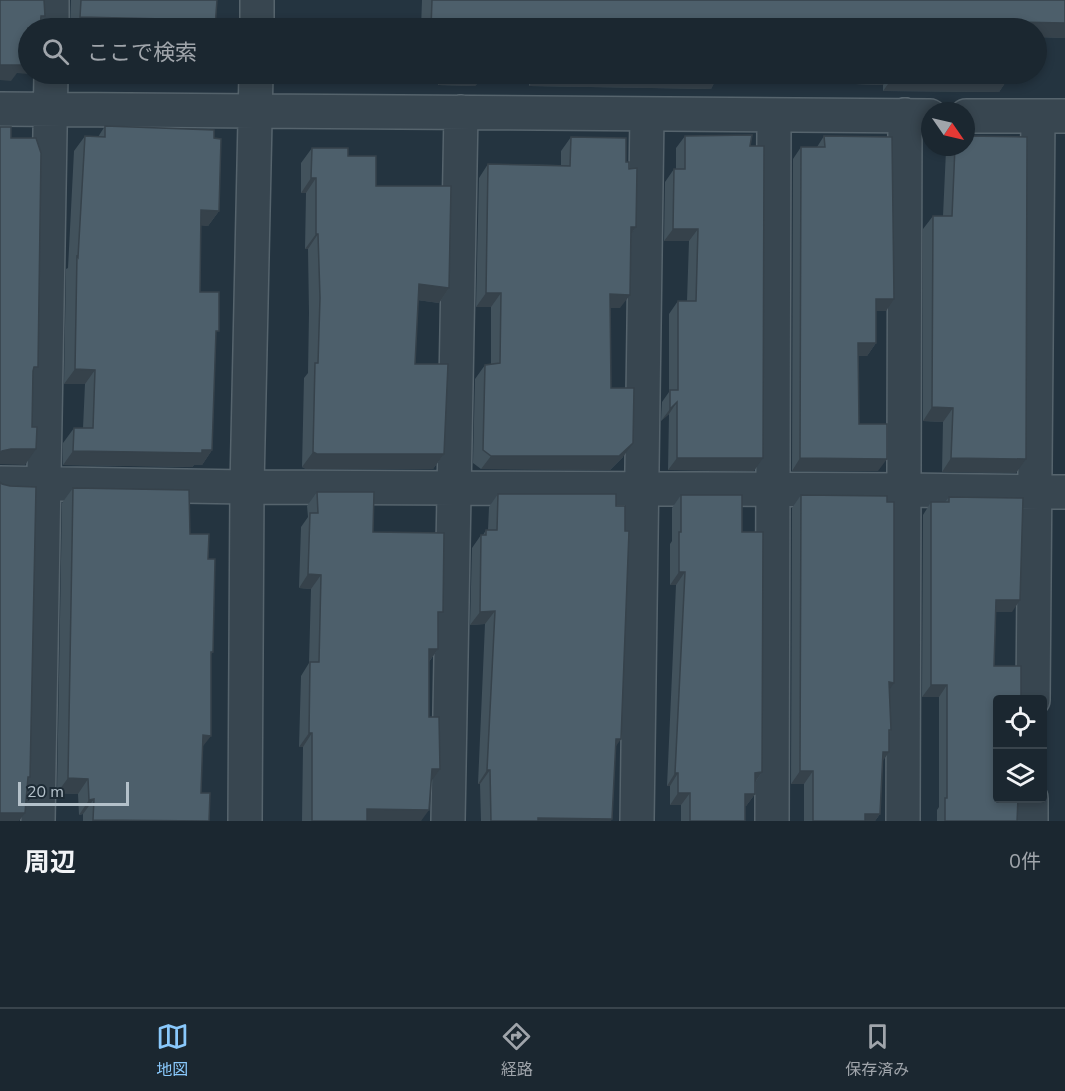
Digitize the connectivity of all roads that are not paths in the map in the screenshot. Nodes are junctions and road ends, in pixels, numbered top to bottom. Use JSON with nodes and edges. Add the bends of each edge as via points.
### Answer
{"nodes":[{"id":1,"x":52,"y":0,"type":"edge"},
{"id":2,"x":257,"y":0,"type":"edge"},
{"id":3,"x":52,"y":18,"type":"edge"},
{"id":4,"x":256,"y":18,"type":"edge"},
{"id":5,"x":51,"y":84,"type":"edge"},
{"id":6,"x":256,"y":84,"type":"edge"},
{"id":7,"x":0,"y":109,"type":"edge"},
{"id":8,"x":50,"y":110,"type":"junction"},
{"id":9,"x":256,"y":112,"type":"junction"},
{"id":10,"x":461,"y":112,"type":"junction"},
{"id":11,"x":647,"y":114,"type":"junction"},
{"id":12,"x":774,"y":115,"type":"junction"},
{"id":13,"x":917,"y":115,"type":"edge"},
{"id":14,"x":975,"y":116,"type":"edge"},
{"id":15,"x":1052,"y":116,"type":"edge"},
{"id":16,"x":0,"y":483,"type":"edge"},
{"id":17,"x":44,"y":483,"type":"junction"},
{"id":18,"x":247,"y":487,"type":"junction"},
{"id":19,"x":454,"y":487,"type":"junction"},
{"id":20,"x":641,"y":488,"type":"junction"},
{"id":21,"x":772,"y":489,"type":"junction"},
{"id":22,"x":904,"y":490,"type":"junction"},
{"id":23,"x":1050,"y":491,"type":"edge"},
{"id":24,"x":1033,"y":695,"type":"edge"},
{"id":25,"x":1031,"y":803,"type":"edge"},
{"id":26,"x":38,"y":821,"type":"edge"},
{"id":27,"x":245,"y":821,"type":"edge"},
{"id":28,"x":448,"y":821,"type":"edge"},
{"id":29,"x":637,"y":821,"type":"edge"},
{"id":30,"x":772,"y":821,"type":"edge"},
{"id":31,"x":903,"y":821,"type":"edge"},
{"id":32,"x":1031,"y":821,"type":"edge"}],
"edges":[{"from":1,"to":3,"type":"street"},
{"from":2,"to":4,"type":"street"},
{"from":5,"to":8,"type":"street"},
{"from":6,"to":9,"type":"street"},
{"from":7,"to":8,"type":"street"},
{"from":8,"to":9,"type":"street"},
{"from":8,"to":17,"type":"street"},
{"from":9,"to":10,"type":"street"},
{"from":9,"to":18,"type":"street"},
{"from":10,"to":11,"type":"street"},
{"from":10,"to":19,"type":"street"},
{"from":11,"to":12,"type":"street"},
{"from":11,"to":20,"type":"street"},
{"from":12,"to":13,"type":"street"},
{"from":12,"to":21,"type":"street"},
{"from":13,"to":22,"type":"street"},
{"from":14,"to":15,"type":"street"},
{"from":15,"to":23,"type":"street"},
{"from":16,"to":17,"type":"street"},
{"from":17,"to":18,"type":"street"},
{"from":17,"to":26,"type":"street"},
{"from":18,"to":19,"type":"street"},
{"from":18,"to":27,"type":"street"},
{"from":19,"to":20,"type":"street"},
{"from":19,"to":28,"type":"street"},
{"from":20,"to":21,"type":"street"},
{"from":20,"to":29,"type":"street"},
{"from":21,"to":22,"type":"street"},
{"from":21,"to":30,"type":"street"},
{"from":22,"to":23,"type":"street"},
{"from":22,"to":31,"type":"street"},
{"from":23,"to":24,"type":"street"},
{"from":25,"to":32,"type":"street"}]}
